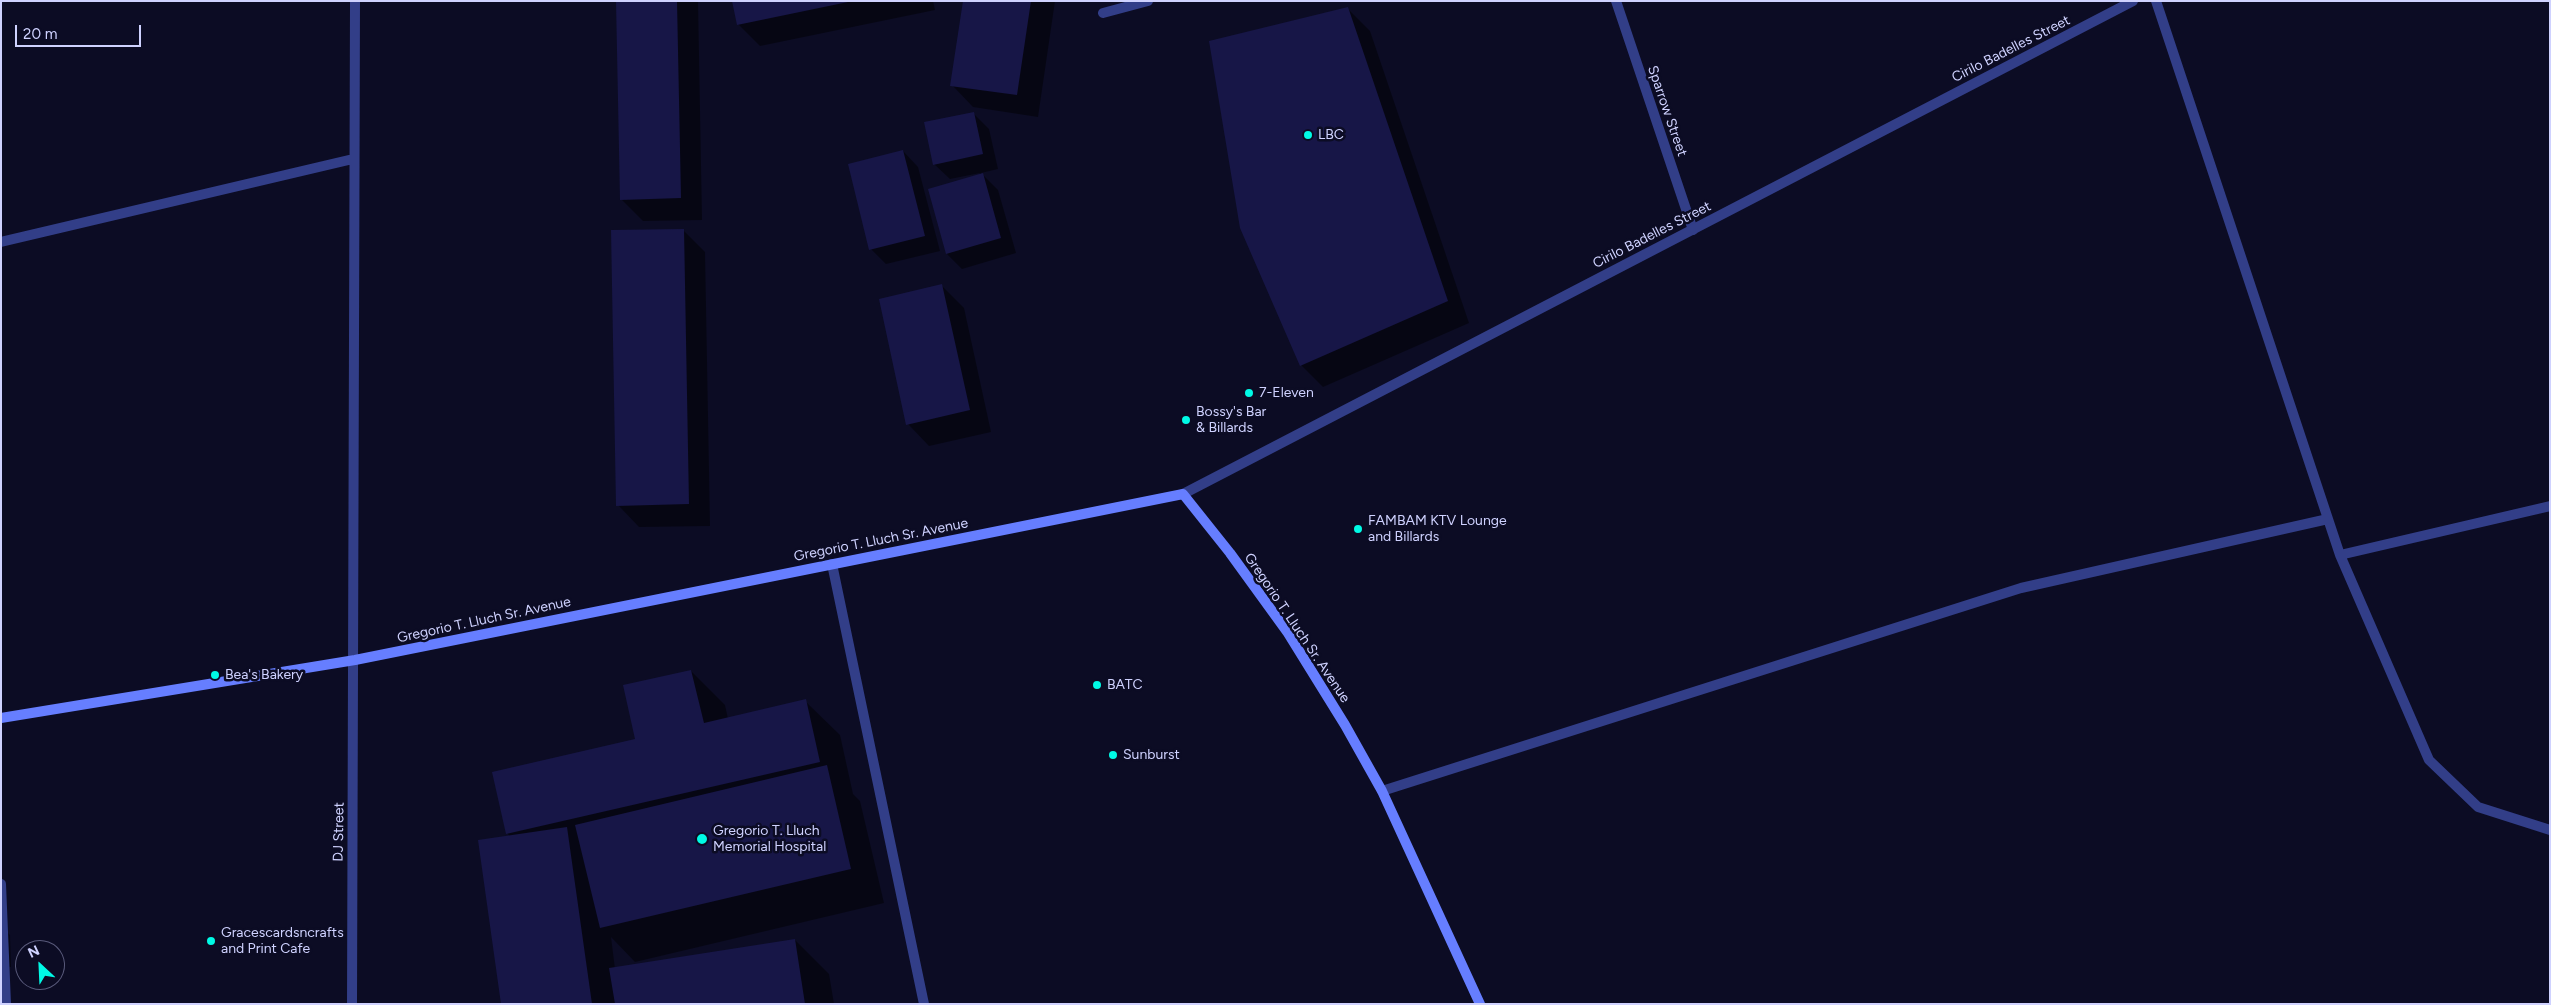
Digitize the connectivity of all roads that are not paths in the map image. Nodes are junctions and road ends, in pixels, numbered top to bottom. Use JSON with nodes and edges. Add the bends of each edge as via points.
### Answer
{"nodes":[{"id":1,"x":355,"y":1,"type":"edge"},
{"id":2,"x":1148,"y":1,"type":"edge"},
{"id":3,"x":1616,"y":1,"type":"edge"},
{"id":4,"x":2133,"y":1,"type":"edge"},
{"id":5,"x":2156,"y":1,"type":"edge"},
{"id":6,"x":1103,"y":13,"type":"dead end"},
{"id":7,"x":354,"y":159,"type":"junction"},
{"id":8,"x":1693,"y":230,"type":"junction"},
{"id":9,"x":1,"y":242,"type":"edge"},
{"id":10,"x":1183,"y":494,"type":"junction"},
{"id":11,"x":2550,"y":506,"type":"edge"},
{"id":12,"x":2328,"y":519,"type":"junction"},
{"id":13,"x":2340,"y":555,"type":"junction"},
{"id":14,"x":832,"y":564,"type":"junction"},
{"id":15,"x":354,"y":660,"type":"junction"},
{"id":16,"x":1,"y":718,"type":"edge"},
{"id":17,"x":1382,"y":791,"type":"junction"},
{"id":18,"x":2550,"y":830,"type":"edge"},
{"id":19,"x":1,"y":884,"type":"edge"},
{"id":20,"x":6,"y":1004,"type":"edge"},
{"id":21,"x":352,"y":1004,"type":"edge"},
{"id":22,"x":924,"y":1004,"type":"edge"},
{"id":23,"x":1480,"y":1004,"type":"edge"}],
"edges":[{"from":1,"to":7,"type":"street","name":"DJ Street"},
{"from":2,"to":6,"type":"street"},
{"from":3,"to":8,"type":"street","name":"Sparrow Street"},
{"from":4,"to":8,"type":"street","name":"Cirilo Badelles Street"},
{"from":5,"to":12,"type":"street"},
{"from":7,"to":9,"type":"street"},
{"from":7,"to":15,"type":"street","name":"DJ Street"},
{"from":8,"to":10,"type":"street","name":"Cirilo Badelles Street"},
{"from":10,"to":14,"type":"main road","name":"Gregorio T. Lluch Sr. Avenue"},
{"from":10,"to":17,"type":"main road","name":"Gregorio T. Lluch Sr. Avenue","via":[[1288,633]]},
{"from":11,"to":13,"type":"street"},
{"from":12,"to":13,"type":"street"},
{"from":12,"to":17,"type":"street","via":[[2021,588]]},
{"from":13,"to":18,"type":"street","via":[[2429,760],[2478,807]]},
{"from":14,"to":15,"type":"main road","name":"Gregorio T. Lluch Sr. Avenue"},
{"from":14,"to":22,"type":"street"},
{"from":15,"to":16,"type":"main road","name":"Gregorio T. Lluch Sr. Avenue"},
{"from":15,"to":21,"type":"street","name":"DJ Street"},
{"from":17,"to":23,"type":"main road","name":"Gregorio T. Lluch Sr. Avenue"},
{"from":19,"to":20,"type":"street"}]}
